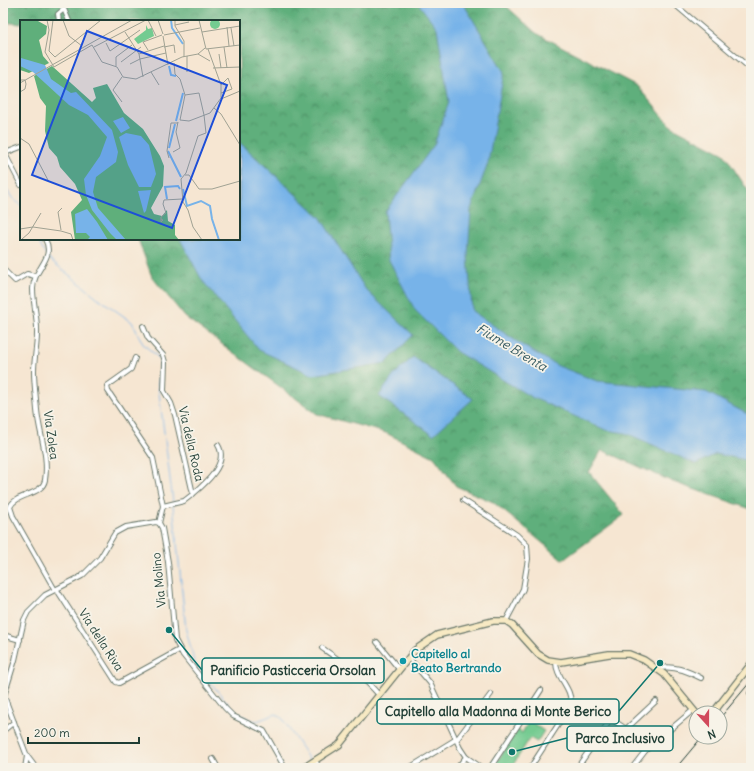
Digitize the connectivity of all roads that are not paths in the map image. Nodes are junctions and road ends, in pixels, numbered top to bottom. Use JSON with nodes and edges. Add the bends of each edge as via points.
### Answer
{"nodes":[{"id":1,"x":673,"y":3,"type":"edge"},
{"id":2,"x":59,"y":20,"type":"edge"},
{"id":3,"x":69,"y":20,"type":"edge"},
{"id":4,"x":751,"y":69,"type":"edge"},
{"id":5,"x":20,"y":147,"type":"edge"},
{"id":6,"x":4,"y":152,"type":"edge"},
{"id":7,"x":20,"y":182,"type":"edge"},
{"id":8,"x":46,"y":240,"type":"edge"},
{"id":9,"x":3,"y":269,"type":"edge"},
{"id":10,"x":35,"y":276,"type":"junction"},
{"id":11,"x":143,"y":326,"type":"dead end"},
{"id":12,"x":135,"y":358,"type":"dead end"},
{"id":13,"x":218,"y":445,"type":"dead end"},
{"id":14,"x":193,"y":494,"type":"junction"},
{"id":15,"x":463,"y":500,"type":"dead end"},
{"id":16,"x":162,"y":506,"type":"junction"},
{"id":17,"x":159,"y":523,"type":"junction"},
{"id":18,"x":56,"y":590,"type":"junction"},
{"id":19,"x":506,"y":622,"type":"junction"},
{"id":20,"x":3,"y":635,"type":"edge"},
{"id":21,"x":20,"y":640,"type":"junction"},
{"id":22,"x":377,"y":642,"type":"dead end"},
{"id":23,"x":322,"y":648,"type":"dead end"},
{"id":24,"x":179,"y":650,"type":"junction"},
{"id":25,"x":409,"y":658,"type":"junction"},
{"id":26,"x":556,"y":662,"type":"junction"},
{"id":27,"x":751,"y":664,"type":"edge"},
{"id":28,"x":399,"y":669,"type":"junction"},
{"id":29,"x":657,"y":669,"type":"junction"},
{"id":30,"x":702,"y":678,"type":"dead end"},
{"id":31,"x":541,"y":690,"type":"dead end"},
{"id":32,"x":4,"y":694,"type":"edge"},
{"id":33,"x":491,"y":694,"type":"dead end"},
{"id":34,"x":379,"y":695,"type":"junction"},
{"id":35,"x":656,"y":701,"type":"dead end"},
{"id":36,"x":688,"y":705,"type":"edge"},
{"id":37,"x":720,"y":705,"type":"edge"},
{"id":38,"x":688,"y":717,"type":"edge"},
{"id":39,"x":14,"y":722,"type":"junction"},
{"id":40,"x":626,"y":729,"type":"junction"},
{"id":41,"x":3,"y":731,"type":"edge"},
{"id":42,"x":456,"y":739,"type":"junction"},
{"id":43,"x":646,"y":750,"type":"junction"},
{"id":44,"x":27,"y":756,"type":"junction"},
{"id":45,"x":466,"y":757,"type":"junction"},
{"id":46,"x":213,"y":759,"type":"dead end"},
{"id":47,"x":309,"y":764,"type":"edge"},
{"id":48,"x":25,"y":768,"type":"edge"},
{"id":49,"x":36,"y":768,"type":"edge"},
{"id":50,"x":218,"y":768,"type":"edge"},
{"id":51,"x":285,"y":768,"type":"edge"},
{"id":52,"x":319,"y":768,"type":"edge"},
{"id":53,"x":409,"y":768,"type":"edge"},
{"id":54,"x":457,"y":768,"type":"edge"},
{"id":55,"x":482,"y":768,"type":"edge"},
{"id":56,"x":490,"y":768,"type":"edge"},
{"id":57,"x":530,"y":768,"type":"edge"},
{"id":58,"x":577,"y":768,"type":"edge"},
{"id":59,"x":632,"y":768,"type":"edge"}],
"edges":[{"from":1,"to":4,"type":"street"},
{"from":2,"to":3,"type":"street","via":[[58,14],[64,9]]},
{"from":5,"to":6,"type":"street"},
{"from":6,"to":7,"type":"street"},
{"from":8,"to":10,"type":"street","name":"Via Zolea","via":[[49,246],[48,254]]},
{"from":9,"to":10,"type":"street","via":[[15,281],[27,274]]},
{"from":10,"to":18,"type":"street","name":"Via Zolea","via":[[33,287],[37,334],[34,371],[44,448],[45,480],[41,488],[15,501],[10,507]]},
{"from":11,"to":14,"type":"street","name":"Via della Roda","via":[[148,338],[163,355],[164,391],[172,403]]},
{"from":12,"to":16,"type":"street","via":[[132,369],[107,386],[150,451]]},
{"from":13,"to":14,"type":"street","via":[[222,458],[211,477]]},
{"from":14,"to":16,"type":"street","name":"Via della Roda","via":[[184,501]]},
{"from":15,"to":19,"type":"street","via":[[517,535],[527,545],[528,559],[523,588]]},
{"from":16,"to":17,"type":"street"},
{"from":17,"to":18,"type":"street","via":[[149,522],[126,527],[115,533],[92,567],[82,576]]},
{"from":17,"to":24,"type":"street","name":"Via Molino","via":[[168,562],[175,640]]},
{"from":18,"to":21,"type":"street","via":[[45,595],[28,612]]},
{"from":18,"to":24,"type":"street","name":"Via della Riva","via":[[116,682],[119,683]]},
{"from":19,"to":25,"type":"street","via":[[494,621],[437,634],[415,650]]},
{"from":19,"to":26,"type":"street","via":[[538,654]]},
{"from":20,"to":21,"type":"street"},
{"from":21,"to":32,"type":"street"},
{"from":22,"to":28,"type":"street"},
{"from":23,"to":34,"type":"street","via":[[371,685]]},
{"from":24,"to":51,"type":"street","name":"Via Molino","via":[[233,716],[264,731]]},
{"from":25,"to":28,"type":"street"},
{"from":25,"to":42,"type":"street","via":[[430,683]]},
{"from":26,"to":29,"type":"street","via":[[599,654],[629,654]]},
{"from":26,"to":57,"type":"street","via":[[556,668],[572,696],[571,705]]},
{"from":27,"to":37,"type":"street"},
{"from":28,"to":34,"type":"street"},
{"from":29,"to":30,"type":"street","via":[[664,666],[680,668]]},
{"from":29,"to":36,"type":"street"},
{"from":31,"to":56,"type":"street"},
{"from":32,"to":39,"type":"street"},
{"from":33,"to":42,"type":"street"},
{"from":34,"to":47,"type":"street","via":[[339,745]]},
{"from":35,"to":40,"type":"street"},
{"from":38,"to":43,"type":"street"},
{"from":39,"to":41,"type":"street"},
{"from":39,"to":44,"type":"street"},
{"from":40,"to":43,"type":"street"},
{"from":40,"to":58,"type":"street","via":[[611,719]]},
{"from":42,"to":45,"type":"street"},
{"from":42,"to":53,"type":"street"},
{"from":43,"to":59,"type":"street"},
{"from":44,"to":48,"type":"street"},
{"from":44,"to":49,"type":"street"},
{"from":45,"to":54,"type":"street"},
{"from":45,"to":55,"type":"street"},
{"from":46,"to":50,"type":"street"},
{"from":47,"to":52,"type":"street"}]}
